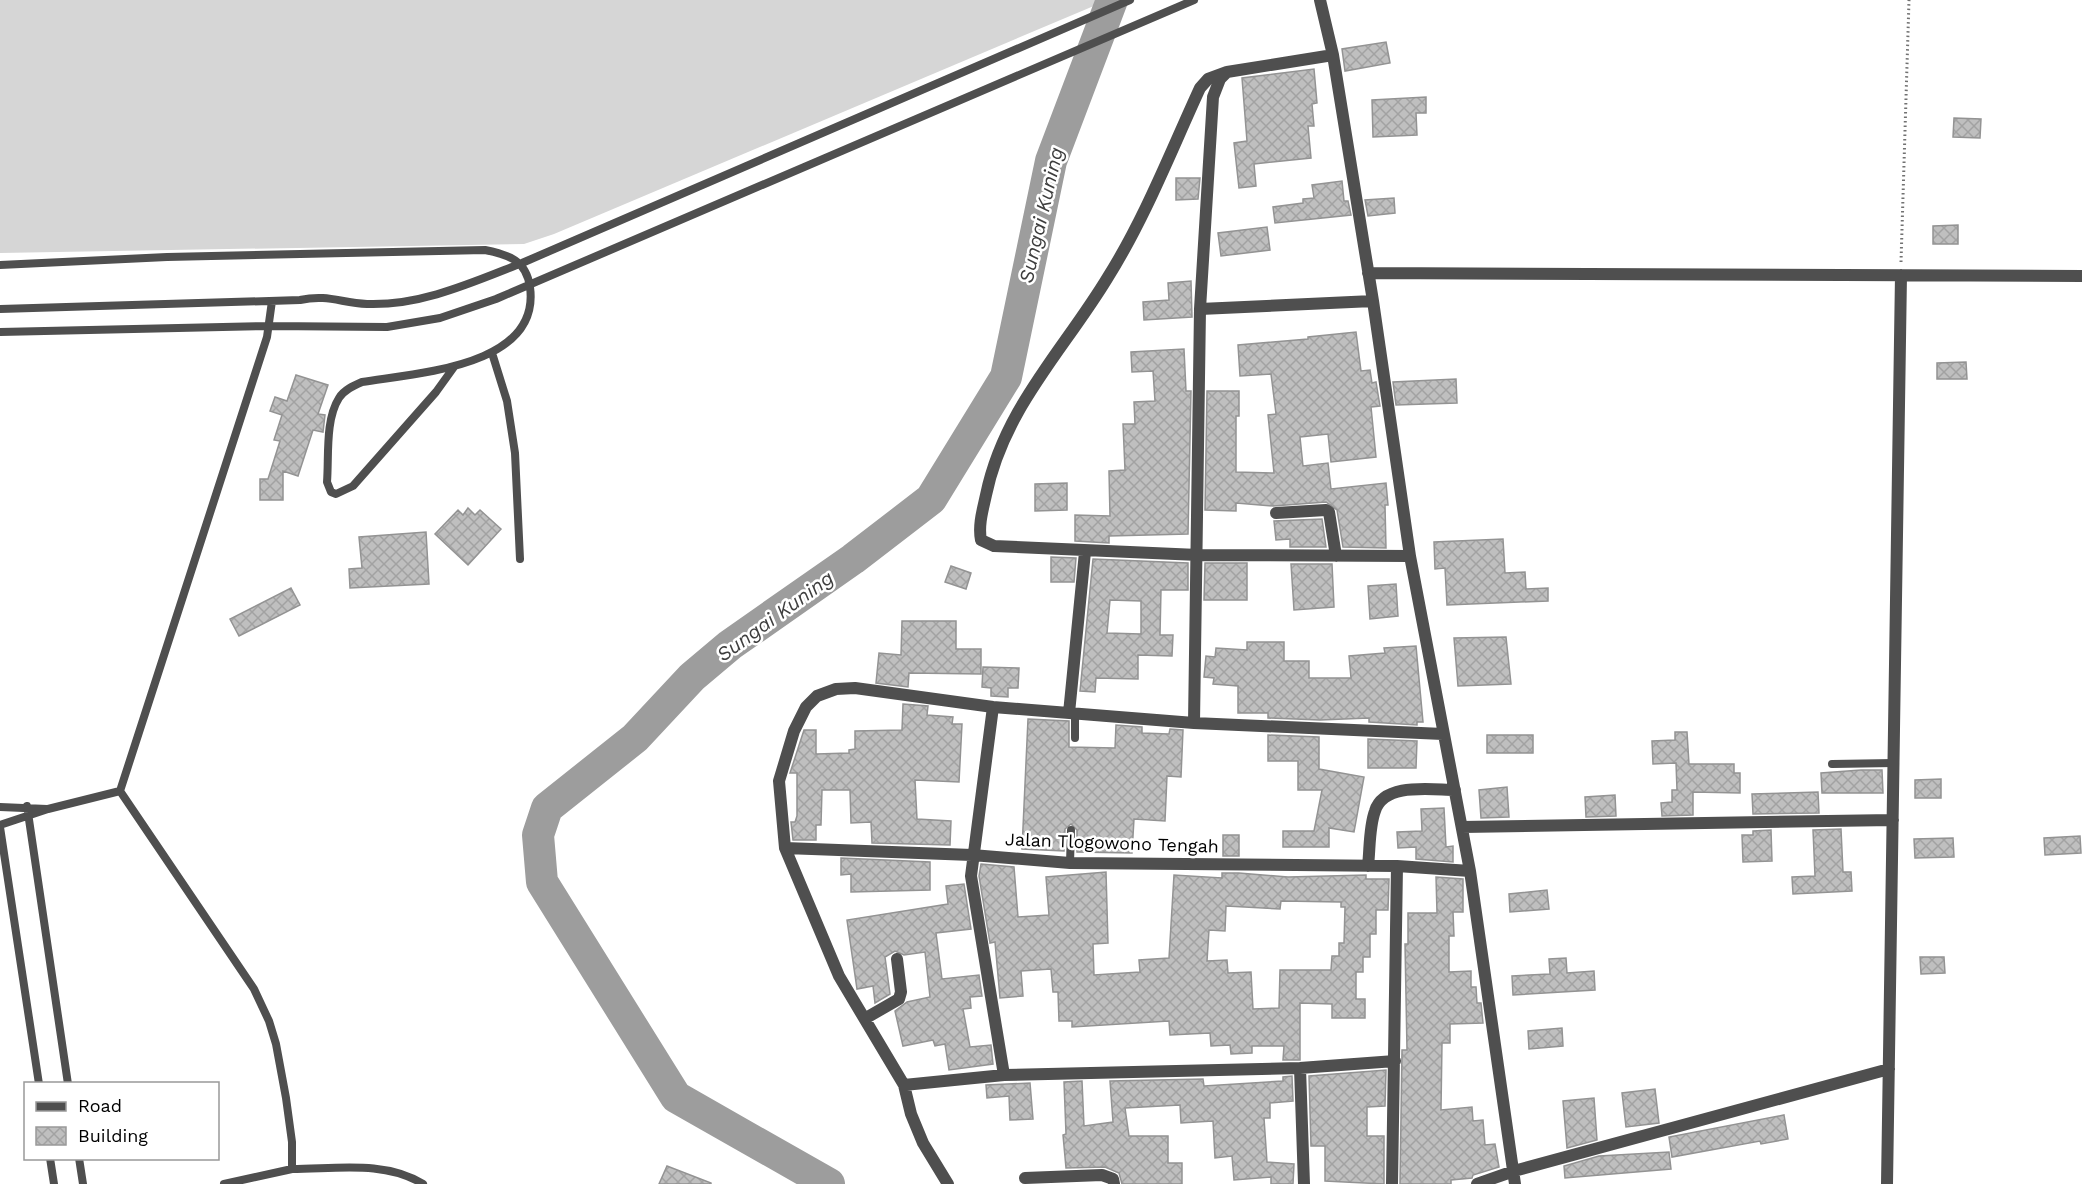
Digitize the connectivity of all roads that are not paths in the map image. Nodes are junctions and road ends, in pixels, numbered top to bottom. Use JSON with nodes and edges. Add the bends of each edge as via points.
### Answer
{"nodes":[{"id":1,"x":1194,"y":0,"type":"edge"},
{"id":2,"x":1320,"y":0,"type":"edge"},
{"id":3,"x":1127,"y":1,"type":"edge"},
{"id":4,"x":1333,"y":55,"type":"junction"},
{"id":5,"x":1227,"y":72,"type":"junction"},
{"id":6,"x":522,"y":263,"type":"junction"},
{"id":7,"x":0,"y":265,"type":"edge"},
{"id":8,"x":1368,"y":273,"type":"junction"},
{"id":9,"x":1901,"y":275,"type":"junction"},
{"id":10,"x":2082,"y":276,"type":"edge"},
{"id":11,"x":530,"y":283,"type":"junction"},
{"id":12,"x":272,"y":301,"type":"junction"},
{"id":13,"x":1373,"y":301,"type":"junction"},
{"id":14,"x":0,"y":309,"type":"edge"},
{"id":15,"x":1200,"y":309,"type":"junction"},
{"id":16,"x":269,"y":326,"type":"junction"},
{"id":17,"x":0,"y":332,"type":"edge"},
{"id":18,"x":492,"y":353,"type":"junction"},
{"id":19,"x":454,"y":367,"type":"junction"},
{"id":20,"x":1276,"y":513,"type":"dead end"},
{"id":21,"x":1085,"y":552,"type":"junction"},
{"id":22,"x":1198,"y":555,"type":"junction"},
{"id":23,"x":1336,"y":556,"type":"junction"},
{"id":24,"x":1410,"y":556,"type":"junction"},
{"id":25,"x":520,"y":558,"type":"dead end"},
{"id":26,"x":993,"y":707,"type":"junction"},
{"id":27,"x":1072,"y":713,"type":"junction"},
{"id":28,"x":1194,"y":723,"type":"junction"},
{"id":29,"x":1443,"y":734,"type":"junction"},
{"id":30,"x":1075,"y":738,"type":"dead end"},
{"id":31,"x":1894,"y":763,"type":"junction"},
{"id":32,"x":1832,"y":764,"type":"dead end"},
{"id":33,"x":1455,"y":790,"type":"junction"},
{"id":34,"x":120,"y":791,"type":"junction"},
{"id":35,"x":27,"y":806,"type":"junction"},
{"id":36,"x":0,"y":807,"type":"edge"},
{"id":37,"x":48,"y":809,"type":"junction"},
{"id":38,"x":28,"y":817,"type":"junction"},
{"id":39,"x":1893,"y":820,"type":"junction"},
{"id":40,"x":0,"y":826,"type":"edge"},
{"id":41,"x":1462,"y":827,"type":"junction"},
{"id":42,"x":1071,"y":830,"type":"dead end"},
{"id":43,"x":785,"y":848,"type":"junction"},
{"id":44,"x":972,"y":855,"type":"junction"},
{"id":45,"x":1070,"y":863,"type":"junction"},
{"id":46,"x":1368,"y":866,"type":"junction"},
{"id":47,"x":1397,"y":866,"type":"junction"},
{"id":48,"x":1470,"y":871,"type":"junction"},
{"id":49,"x":897,"y":959,"type":"dead end"},
{"id":50,"x":866,"y":1018,"type":"junction"},
{"id":51,"x":1395,"y":1061,"type":"junction"},
{"id":52,"x":1300,"y":1068,"type":"junction"},
{"id":53,"x":1889,"y":1069,"type":"junction"},
{"id":54,"x":1004,"y":1075,"type":"junction"},
{"id":55,"x":39,"y":1082,"type":"edge"},
{"id":56,"x":68,"y":1082,"type":"edge"},
{"id":57,"x":904,"y":1085,"type":"junction"},
{"id":58,"x":50,"y":1160,"type":"edge"},
{"id":59,"x":79,"y":1160,"type":"edge"},
{"id":60,"x":292,"y":1169,"type":"junction"},
{"id":61,"x":1514,"y":1171,"type":"junction"},
{"id":62,"x":1025,"y":1178,"type":"dead end"},
{"id":63,"x":54,"y":1184,"type":"edge"},
{"id":64,"x":82,"y":1184,"type":"edge"},
{"id":65,"x":224,"y":1184,"type":"edge"},
{"id":66,"x":423,"y":1184,"type":"edge"},
{"id":67,"x":948,"y":1184,"type":"edge"},
{"id":68,"x":1114,"y":1184,"type":"edge"},
{"id":69,"x":1304,"y":1184,"type":"edge"},
{"id":70,"x":1392,"y":1184,"type":"edge"},
{"id":71,"x":1477,"y":1184,"type":"edge"},
{"id":72,"x":1515,"y":1184,"type":"edge"},
{"id":73,"x":1887,"y":1184,"type":"edge"}],
"edges":[{"from":1,"to":11,"type":"lane"},
{"from":2,"to":4,"type":"street"},
{"from":3,"to":6,"type":"lane"},
{"from":4,"to":5,"type":"street"},
{"from":4,"to":8,"type":"street"},
{"from":5,"to":15,"type":"street","via":[[1213,97],[1210,121]]},
{"from":5,"to":21,"type":"street","via":[[1208,79],[1200,88],[1157,184],[1108,278],[1028,393],[992,467],[979,533],[982,542]]},
{"from":6,"to":7,"type":"lane","via":[[507,254],[485,250]]},
{"from":6,"to":11,"type":"lane"},
{"from":6,"to":12,"type":"lane","via":[[409,301],[367,304],[318,296]]},
{"from":8,"to":9,"type":"street"},
{"from":8,"to":13,"type":"street"},
{"from":9,"to":10,"type":"street"},
{"from":9,"to":31,"type":"street"},
{"from":11,"to":16,"type":"lane","via":[[440,318],[387,327]]},
{"from":11,"to":18,"type":"lane","via":[[531,301],[524,324],[514,338]]},
{"from":12,"to":14,"type":"lane"},
{"from":12,"to":16,"type":"lane"},
{"from":13,"to":15,"type":"street"},
{"from":13,"to":24,"type":"street"},
{"from":15,"to":22,"type":"street"},
{"from":16,"to":17,"type":"lane"},
{"from":16,"to":34,"type":"lane"},
{"from":18,"to":19,"type":"lane"},
{"from":18,"to":25,"type":"lane","via":[[507,401],[515,453]]},
{"from":19,"to":19,"type":"lane","via":[[362,382],[339,398],[332,418],[327,482],[331,492],[336,494],[353,486]]},
{"from":20,"to":23,"type":"street","via":[[1329,512]]},
{"from":21,"to":22,"type":"street"},
{"from":21,"to":27,"type":"street"},
{"from":22,"to":23,"type":"street"},
{"from":22,"to":28,"type":"street"},
{"from":23,"to":24,"type":"street"},
{"from":24,"to":29,"type":"street"},
{"from":26,"to":27,"type":"street"},
{"from":26,"to":43,"type":"street","via":[[855,688],[817,696],[806,707],[794,731],[779,781]]},
{"from":26,"to":44,"type":"street"},
{"from":27,"to":28,"type":"street"},
{"from":27,"to":30,"type":"lane"},
{"from":28,"to":29,"type":"street"},
{"from":29,"to":33,"type":"street"},
{"from":31,"to":32,"type":"lane"},
{"from":31,"to":39,"type":"street"},
{"from":33,"to":41,"type":"street"},
{"from":33,"to":46,"type":"street","via":[[1402,791],[1387,796],[1375,810]]},
{"from":34,"to":37,"type":"lane"},
{"from":34,"to":60,"type":"lane","via":[[254,989],[269,1021],[286,1098]]},
{"from":35,"to":36,"type":"lane"},
{"from":35,"to":37,"type":"lane"},
{"from":35,"to":38,"type":"lane"},
{"from":37,"to":38,"type":"lane"},
{"from":38,"to":40,"type":"lane"},
{"from":38,"to":56,"type":"lane"},
{"from":39,"to":41,"type":"street"},
{"from":39,"to":53,"type":"street"},
{"from":40,"to":55,"type":"lane"},
{"from":41,"to":48,"type":"street"},
{"from":42,"to":45,"type":"lane"},
{"from":43,"to":44,"type":"street","name":"Jalan Tlogowono Tengah"},
{"from":43,"to":50,"type":"street","via":[[838,976]]},
{"from":44,"to":45,"type":"street","name":"Jalan Tlogowono Tengah"},
{"from":44,"to":54,"type":"street","via":[[973,895]]},
{"from":45,"to":46,"type":"street","name":"Jalan Tlogowono Tengah"},
{"from":46,"to":47,"type":"street","name":"Jalan Tlogowono Tengah"},
{"from":47,"to":48,"type":"street","name":"Jalan Tlogowono Tengah"},
{"from":47,"to":51,"type":"street"},
{"from":48,"to":61,"type":"street"},
{"from":49,"to":50,"type":"street","via":[[899,999]]},
{"from":50,"to":57,"type":"street"},
{"from":51,"to":52,"type":"street"},
{"from":51,"to":70,"type":"street"},
{"from":52,"to":54,"type":"street"},
{"from":52,"to":69,"type":"street"},
{"from":53,"to":61,"type":"street"},
{"from":53,"to":73,"type":"street"},
{"from":54,"to":57,"type":"street"},
{"from":57,"to":67,"type":"street","via":[[923,1143]]},
{"from":58,"to":63,"type":"lane"},
{"from":59,"to":64,"type":"lane"},
{"from":60,"to":65,"type":"lane"},
{"from":60,"to":66,"type":"lane","via":[[385,1168]]},
{"from":61,"to":71,"type":"street"},
{"from":61,"to":72,"type":"street"},
{"from":62,"to":68,"type":"street","via":[[1102,1175],[1113,1179]]}]}
